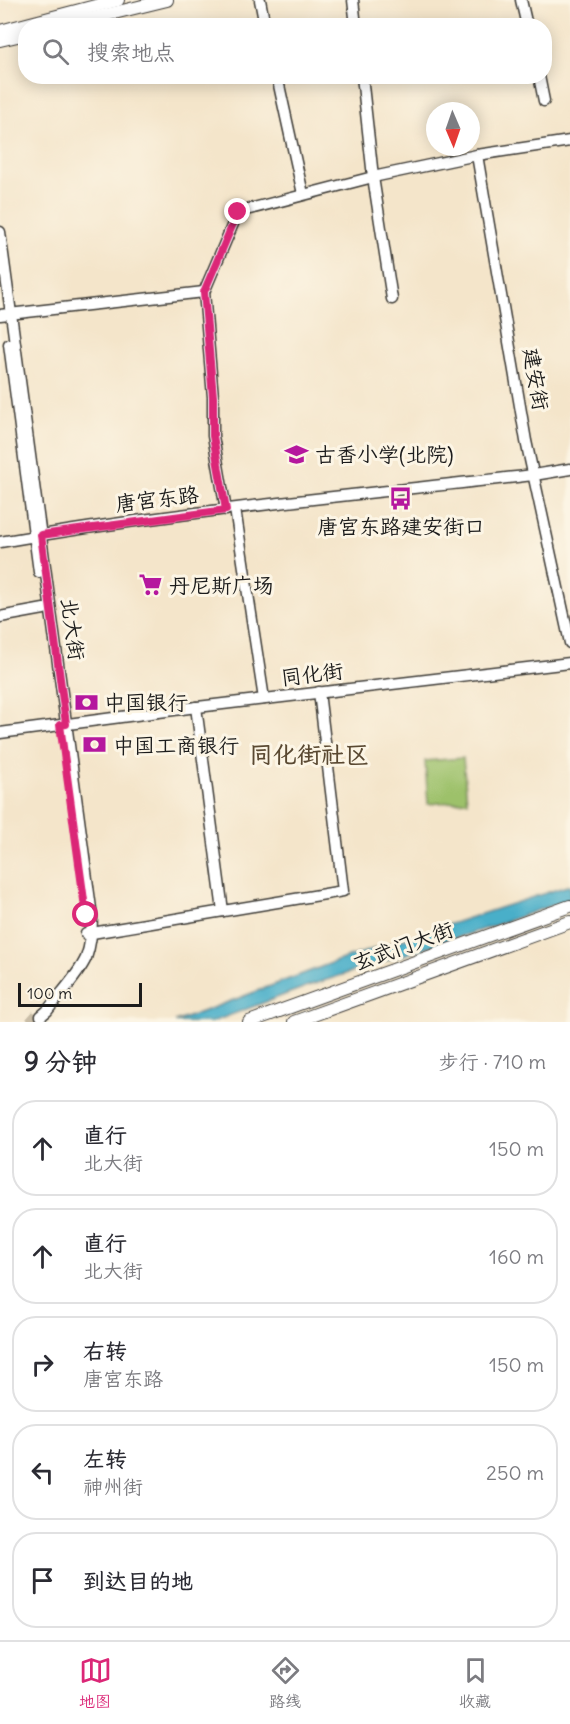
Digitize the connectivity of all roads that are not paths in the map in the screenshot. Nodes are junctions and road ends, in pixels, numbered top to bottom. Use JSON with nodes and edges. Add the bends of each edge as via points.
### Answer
{"nodes":[{"id":1,"x":118,"y":0,"type":"edge"},
{"id":2,"x":167,"y":0,"type":"edge"},
{"id":3,"x":260,"y":0,"type":"edge"},
{"id":4,"x":353,"y":0,"type":"edge"},
{"id":5,"x":521,"y":0,"type":"edge"},
{"id":6,"x":99,"y":2,"type":"edge"},
{"id":7,"x":42,"y":18,"type":"edge"},
{"id":8,"x":94,"y":18,"type":"edge"},
{"id":9,"x":263,"y":18,"type":"edge"},
{"id":10,"x":355,"y":18,"type":"edge"},
{"id":11,"x":525,"y":18,"type":"edge"},
{"id":12,"x":18,"y":25,"type":"edge"},
{"id":13,"x":0,"y":30,"type":"edge"},
{"id":14,"x":18,"y":36,"type":"edge"},
{"id":15,"x":0,"y":40,"type":"edge"},
{"id":16,"x":279,"y":84,"type":"edge"},
{"id":17,"x":363,"y":84,"type":"edge"},
{"id":18,"x":540,"y":84,"type":"edge"},
{"id":19,"x":544,"y":101,"type":"dead end"},
{"id":20,"x":570,"y":141,"type":"edge"},
{"id":21,"x":480,"y":155,"type":"edge"},
{"id":22,"x":472,"y":156,"type":"edge"},
{"id":23,"x":477,"y":156,"type":"edge"},
{"id":24,"x":373,"y":177,"type":"junction"},
{"id":25,"x":303,"y":194,"type":"junction"},
{"id":26,"x":0,"y":232,"type":"edge"},
{"id":27,"x":0,"y":281,"type":"edge"},
{"id":28,"x":204,"y":292,"type":"junction"},
{"id":29,"x":392,"y":299,"type":"dead end"},
{"id":30,"x":6,"y":315,"type":"edge"},
{"id":31,"x":570,"y":469,"type":"edge"},
{"id":32,"x":534,"y":475,"type":"junction"},
{"id":33,"x":231,"y":509,"type":"junction"},
{"id":34,"x":37,"y":535,"type":"junction"},
{"id":35,"x":0,"y":542,"type":"edge"},
{"id":36,"x":44,"y":609,"type":"junction"},
{"id":37,"x":0,"y":617,"type":"edge"},
{"id":38,"x":570,"y":643,"type":"edge"},
{"id":39,"x":570,"y":663,"type":"edge"},
{"id":40,"x":319,"y":692,"type":"junction"},
{"id":41,"x":264,"y":699,"type":"junction"},
{"id":42,"x":196,"y":707,"type":"junction"},
{"id":43,"x":63,"y":724,"type":"junction"},
{"id":44,"x":0,"y":733,"type":"edge"},
{"id":45,"x":570,"y":906,"type":"edge"},
{"id":46,"x":223,"y":911,"type":"junction"},
{"id":47,"x":570,"y":922,"type":"edge"},
{"id":48,"x":89,"y":934,"type":"junction"},
{"id":49,"x":39,"y":1015,"type":"tunnel mouth"},
{"id":50,"x":249,"y":1022,"type":"edge"},
{"id":51,"x":294,"y":1022,"type":"edge"}],
"edges":[{"from":1,"to":6,"type":"main road"},
{"from":2,"to":8,"type":"main road"},
{"from":3,"to":9,"type":"street"},
{"from":4,"to":10,"type":"street"},
{"from":5,"to":11,"type":"street"},
{"from":6,"to":7,"type":"main road"},
{"from":12,"to":13,"type":"main road"},
{"from":14,"to":15,"type":"main road"},
{"from":16,"to":25,"type":"street"},
{"from":17,"to":24,"type":"street"},
{"from":18,"to":19,"type":"street"},
{"from":20,"to":21,"type":"street"},
{"from":22,"to":24,"type":"street"},
{"from":23,"to":32,"type":"street","name":"建安街"},
{"from":24,"to":25,"type":"street"},
{"from":24,"to":29,"type":"street"},
{"from":25,"to":28,"type":"street","via":[[238,212]]},
{"from":26,"to":30,"type":"street","name":"北大街"},
{"from":27,"to":30,"type":"street","name":"北大街"},
{"from":28,"to":30,"type":"street"},
{"from":28,"to":33,"type":"street","via":[[213,436]]},
{"from":30,"to":34,"type":"street","name":"北大街"},
{"from":31,"to":32,"type":"street","name":"唐宫东路"},
{"from":32,"to":33,"type":"street","name":"唐宫东路"},
{"from":32,"to":38,"type":"street","name":"建安街"},
{"from":33,"to":34,"type":"street","name":"唐宫东路"},
{"from":33,"to":41,"type":"street"},
{"from":34,"to":35,"type":"street","name":"唐宫东路"},
{"from":34,"to":36,"type":"street","name":"北大街"},
{"from":34,"to":43,"type":"street","name":"北大街"},
{"from":36,"to":37,"type":"street"},
{"from":36,"to":43,"type":"street","name":"北大街"},
{"from":39,"to":40,"type":"street","name":"同化街"},
{"from":40,"to":41,"type":"street","name":"同化街"},
{"from":40,"to":46,"type":"street","via":[[343,891]]},
{"from":41,"to":42,"type":"street","name":"同化街"},
{"from":42,"to":43,"type":"street","name":"同化街"},
{"from":42,"to":46,"type":"street"},
{"from":43,"to":44,"type":"street","name":"同化街"},
{"from":43,"to":48,"type":"street","name":"北大街"},
{"from":45,"to":50,"type":"main road","name":"玄武门大街"},
{"from":46,"to":48,"type":"street"},
{"from":47,"to":51,"type":"main road","name":"玄武门大街"},
{"from":48,"to":49,"type":"street","name":"北大街","via":[[80,956]]}]}
